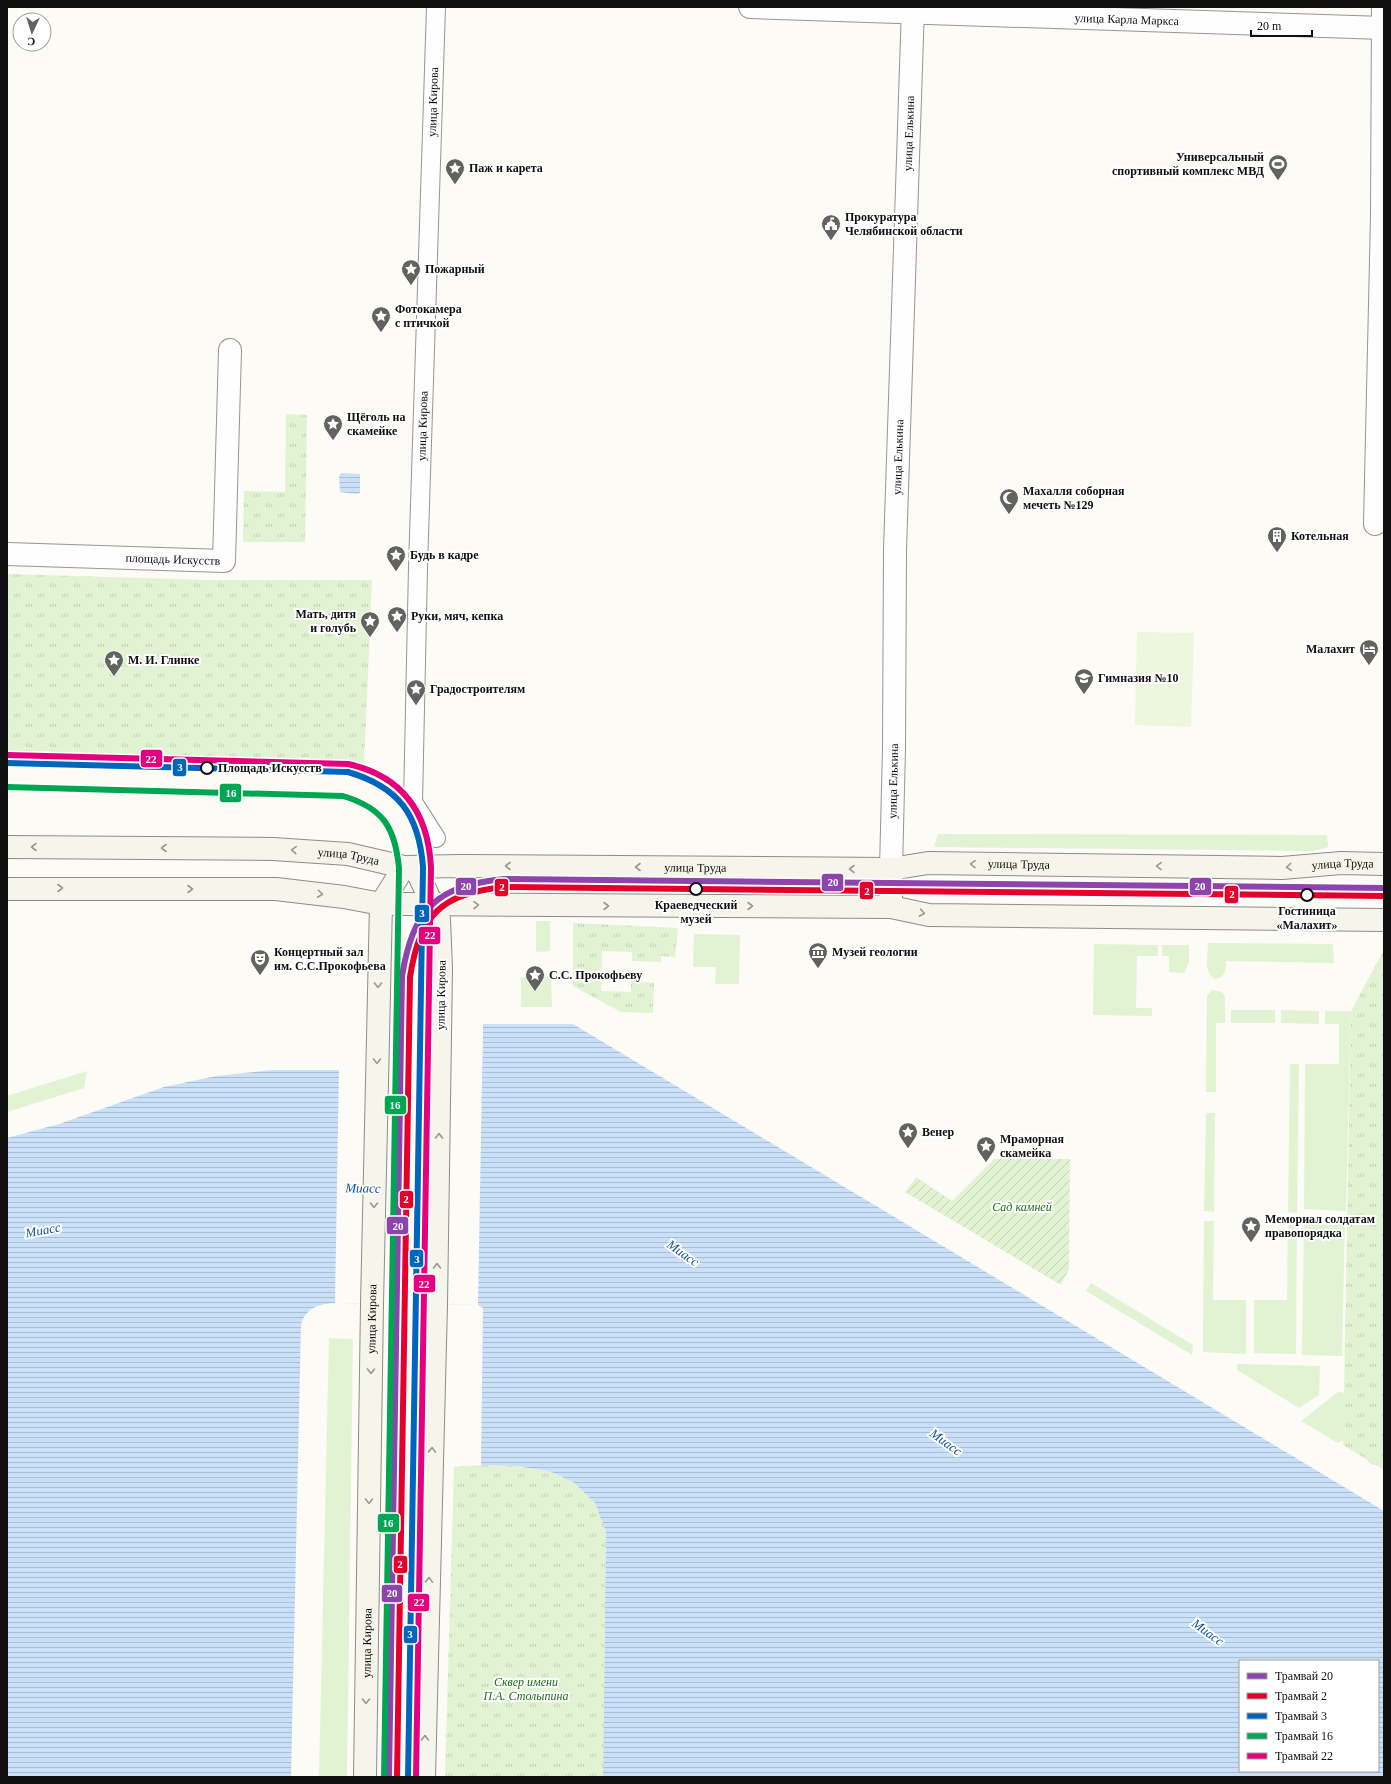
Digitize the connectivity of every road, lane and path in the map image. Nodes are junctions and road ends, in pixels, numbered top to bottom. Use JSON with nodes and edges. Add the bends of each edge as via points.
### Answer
{"nodes":[{"id":1,"x":436,"y":7,"type":"edge"},
{"id":2,"x":750,"y":7,"type":"edge"},
{"id":3,"x":913,"y":10,"type":"edge"},
{"id":4,"x":1383,"y":21,"type":"edge"},
{"id":5,"x":230,"y":350,"type":"dead end"},
{"id":6,"x":1375,"y":524,"type":"dead end"},
{"id":7,"x":7,"y":554,"type":"edge"},
{"id":8,"x":436,"y":838,"type":"dead end"},
{"id":9,"x":7,"y":847,"type":"edge"},
{"id":10,"x":1384,"y":864,"type":"edge"},
{"id":11,"x":410,"y":867,"type":"junction"},
{"id":12,"x":891,"y":869,"type":"junction"},
{"id":13,"x":7,"y":889,"type":"edge"},
{"id":14,"x":381,"y":904,"type":"junction"},
{"id":15,"x":431,"y":905,"type":"junction"},
{"id":16,"x":891,"y":907,"type":"junction"},
{"id":17,"x":1384,"y":920,"type":"edge"},
{"id":18,"x":365,"y":1777,"type":"edge"},
{"id":19,"x":424,"y":1777,"type":"edge"}],
"edges":[{"from":1,"to":8,"type":"street","name":"улица Кирова","via":[[418,559],[413,802]]},
{"from":2,"to":3,"type":"street","name":"улица Карла Маркса"},
{"from":3,"to":4,"type":"street","name":"улица Карла Маркса"},
{"from":3,"to":12,"type":"street","name":"улица Елькина","via":[[895,550]]},
{"from":4,"to":6,"type":"street","via":[[1382,216]]},
{"from":5,"to":7,"type":"street","name":"площадь Искусств","via":[[224,561]]},
{"from":11,"to":9,"type":"main road","name":"улица Труда","one_way":true,"via":[[348,854],[273,849]]},
{"from":10,"to":12,"type":"main road","name":"улица Труда","one_way":true,"via":[[1341,863],[1282,868],[928,864]]},
{"from":12,"to":11,"type":"main road","name":"улица Труда","one_way":true},
{"from":11,"to":14,"type":"main road"},
{"from":11,"to":15,"type":"main road","name":"улица Кирова"},
{"from":12,"to":16,"type":"main road","name":"улица Елькина"},
{"from":13,"to":14,"type":"main road","one_way":true,"via":[[276,889]]},
{"from":14,"to":15,"type":"main road"},
{"from":14,"to":18,"type":"main road","name":"улица Кирова","one_way":true},
{"from":15,"to":16,"type":"main road","one_way":true},
{"from":19,"to":15,"type":"main road","name":"улица Кирова","one_way":true,"via":[[442,968],[439,919]]},
{"from":16,"to":17,"type":"main road","one_way":true,"via":[[929,915]]}]}
